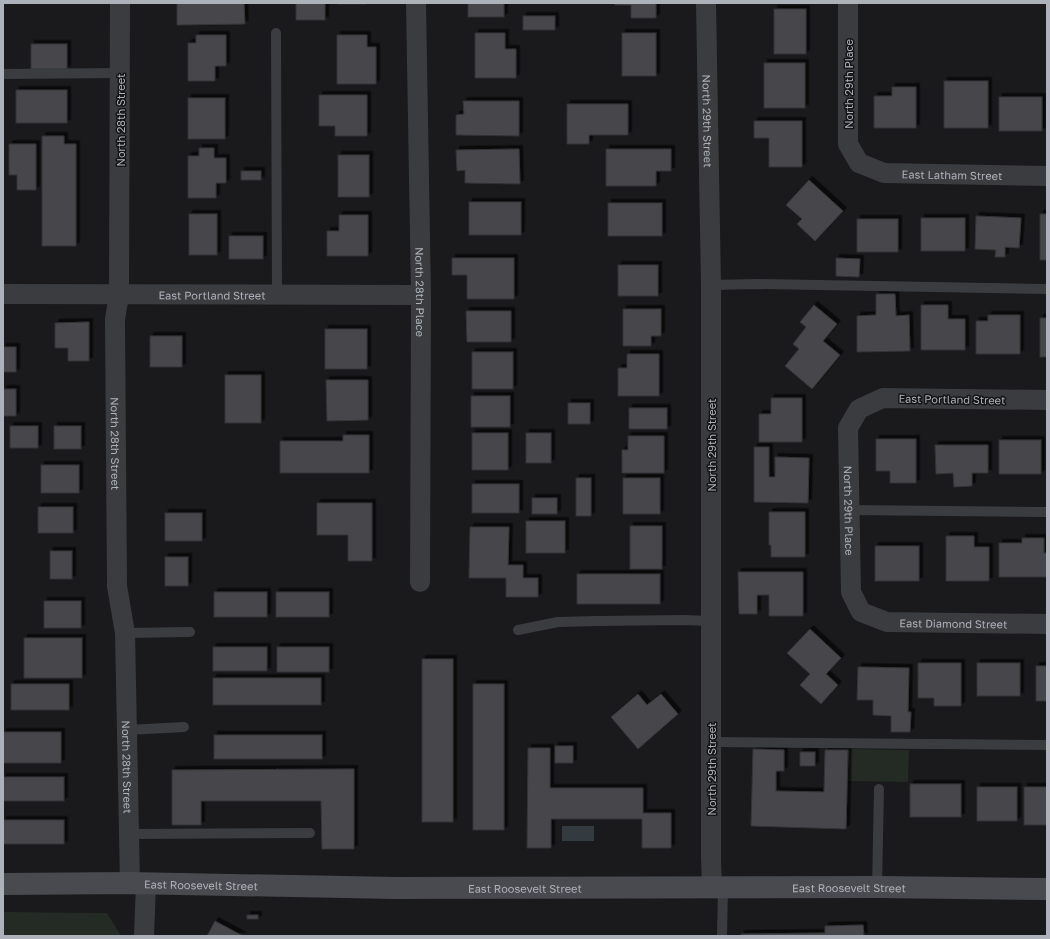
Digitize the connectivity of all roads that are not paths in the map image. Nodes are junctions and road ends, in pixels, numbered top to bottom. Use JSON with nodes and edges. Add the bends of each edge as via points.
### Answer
{"nodes":[{"id":1,"x":120,"y":3,"type":"edge"},
{"id":2,"x":416,"y":3,"type":"edge"},
{"id":3,"x":706,"y":3,"type":"edge"},
{"id":4,"x":848,"y":3,"type":"edge"},
{"id":5,"x":276,"y":33,"type":"dead end"},
{"id":6,"x":120,"y":73,"type":"junction"},
{"id":7,"x":3,"y":74,"type":"edge"},
{"id":8,"x":859,"y":163,"type":"joint"},
{"id":9,"x":1047,"y":176,"type":"edge"},
{"id":10,"x":711,"y":285,"type":"junction"},
{"id":11,"x":1047,"y":289,"type":"edge"},
{"id":12,"x":3,"y":294,"type":"edge"},
{"id":13,"x":119,"y":295,"type":"junction"},
{"id":14,"x":277,"y":295,"type":"junction"},
{"id":15,"x":421,"y":295,"type":"junction"},
{"id":16,"x":1047,"y":400,"type":"edge"},
{"id":17,"x":859,"y":409,"type":"joint"},
{"id":18,"x":849,"y":510,"type":"junction"},
{"id":19,"x":1047,"y":512,"type":"edge"},
{"id":20,"x":420,"y":582,"type":"dead end"},
{"id":21,"x":861,"y":612,"type":"joint"},
{"id":22,"x":711,"y":621,"type":"junction"},
{"id":23,"x":1047,"y":624,"type":"edge"},
{"id":24,"x":518,"y":630,"type":"dead end"},
{"id":25,"x":190,"y":632,"type":"dead end"},
{"id":26,"x":125,"y":633,"type":"junction"},
{"id":27,"x":184,"y":727,"type":"dead end"},
{"id":28,"x":127,"y":730,"type":"junction"},
{"id":29,"x":711,"y":742,"type":"junction"},
{"id":30,"x":1047,"y":745,"type":"edge"},
{"id":31,"x":879,"y":789,"type":"dead end"},
{"id":32,"x":310,"y":833,"type":"dead end"},
{"id":33,"x":129,"y":834,"type":"junction"},
{"id":34,"x":3,"y":884,"type":"edge"},
{"id":35,"x":138,"y":884,"type":"junction"},
{"id":36,"x":878,"y":887,"type":"junction"},
{"id":37,"x":717,"y":888,"type":"junction"},
{"id":38,"x":1047,"y":889,"type":"edge"},
{"id":39,"x":144,"y":936,"type":"edge"},
{"id":40,"x":722,"y":936,"type":"edge"}],
"edges":[{"from":1,"to":6,"type":"street","name":"North 28th Street"},
{"from":2,"to":15,"type":"street","name":"North 28th Place"},
{"from":3,"to":10,"type":"street","name":"North 29th Street"},
{"from":4,"to":8,"type":"street","name":"North 29th Place","via":[[848,144]]},
{"from":5,"to":14,"type":"lane"},
{"from":6,"to":7,"type":"lane"},
{"from":6,"to":13,"type":"street","name":"North 28th Street"},
{"from":8,"to":9,"type":"street","name":"East Latham Street","via":[[884,173]]},
{"from":10,"to":11,"type":"lane"},
{"from":10,"to":22,"type":"street","name":"North 29th Street"},
{"from":12,"to":13,"type":"street","name":"East Portland Street"},
{"from":13,"to":14,"type":"street","name":"East Portland Street"},
{"from":13,"to":26,"type":"street","name":"North 28th Street","via":[[115,319],[118,586]]},
{"from":14,"to":15,"type":"street","name":"East Portland Street"},
{"from":15,"to":20,"type":"street","name":"North 28th Place"},
{"from":16,"to":17,"type":"street","name":"East Portland Street","via":[[883,398]]},
{"from":17,"to":18,"type":"street","name":"North 29th Place","via":[[848,428]]},
{"from":18,"to":19,"type":"lane"},
{"from":18,"to":21,"type":"street","name":"North 29th Place","via":[[850,592]]},
{"from":21,"to":23,"type":"street","name":"East Diamond Street","via":[[887,622]]},
{"from":22,"to":24,"type":"lane","via":[[558,622]]},
{"from":22,"to":29,"type":"street","name":"North 29th Street"},
{"from":25,"to":26,"type":"lane"},
{"from":26,"to":28,"type":"street","name":"North 28th Street"},
{"from":27,"to":28,"type":"lane"},
{"from":28,"to":33,"type":"street","name":"North 28th Street"},
{"from":29,"to":30,"type":"lane"},
{"from":29,"to":37,"type":"street","name":"North 29th Street"},
{"from":31,"to":36,"type":"lane"},
{"from":32,"to":33,"type":"lane"},
{"from":33,"to":35,"type":"street","name":"North 28th Street"},
{"from":34,"to":35,"type":"street","name":"East Roosevelt Street"},
{"from":35,"to":37,"type":"street","name":"East Roosevelt Street","via":[[395,888]]},
{"from":35,"to":39,"type":"street","name":"North 28th Street"},
{"from":36,"to":37,"type":"street","name":"East Roosevelt Street"},
{"from":36,"to":38,"type":"street","name":"East Roosevelt Street"},
{"from":37,"to":40,"type":"lane"}]}
